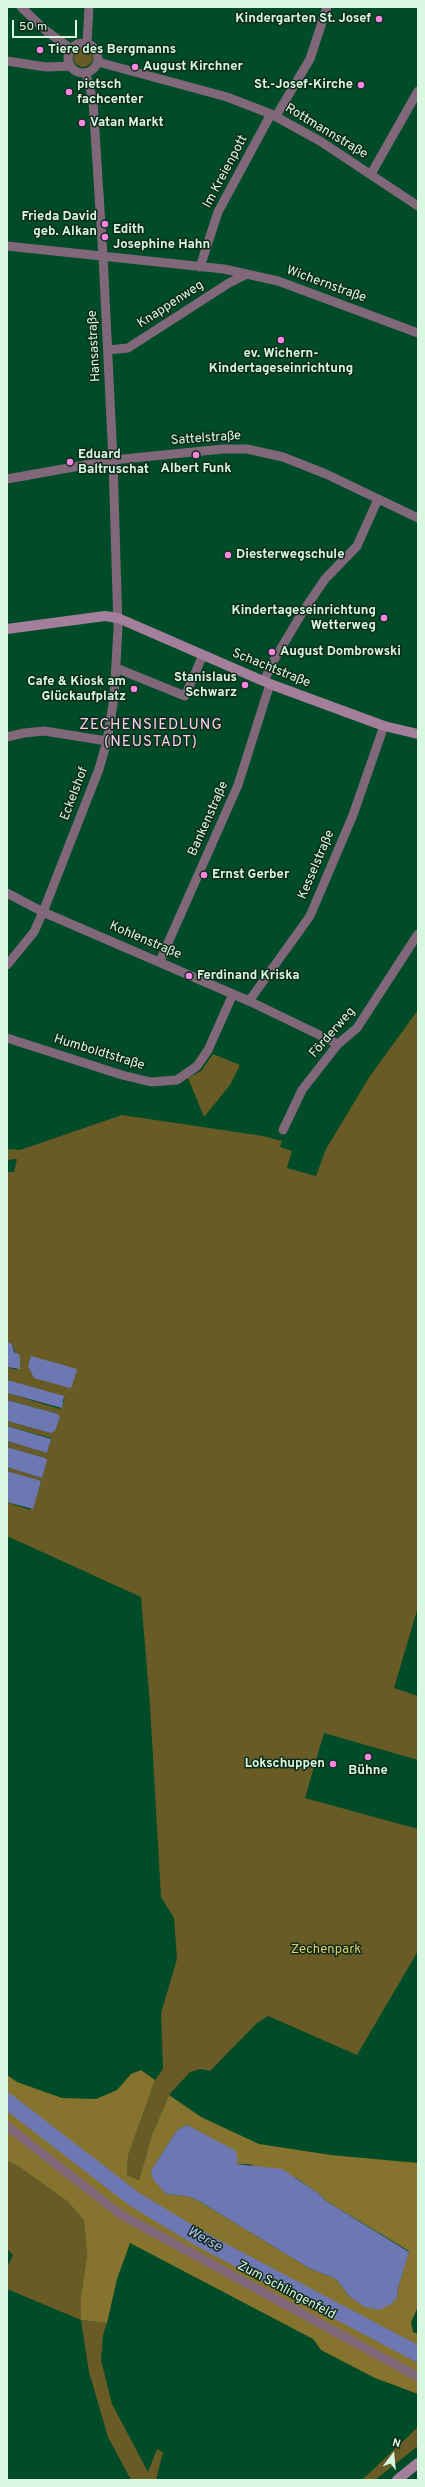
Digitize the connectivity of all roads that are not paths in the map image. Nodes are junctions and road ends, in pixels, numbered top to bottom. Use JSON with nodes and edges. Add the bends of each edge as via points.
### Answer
{"nodes":[{"id":1,"x":21,"y":7,"type":"edge"},
{"id":2,"x":89,"y":7,"type":"edge"},
{"id":3,"x":327,"y":7,"type":"edge"},
{"id":4,"x":87,"y":42,"type":"junction"},
{"id":5,"x":71,"y":48,"type":"junction"},
{"id":6,"x":7,"y":61,"type":"edge"},
{"id":7,"x":98,"y":62,"type":"junction"},
{"id":8,"x":70,"y":66,"type":"junction"},
{"id":9,"x":86,"y":73,"type":"junction"},
{"id":10,"x":418,"y":91,"type":"edge"},
{"id":11,"x":274,"y":115,"type":"junction"},
{"id":12,"x":371,"y":174,"type":"junction"},
{"id":13,"x":418,"y":206,"type":"edge"},
{"id":14,"x":7,"y":246,"type":"edge"},
{"id":15,"x":104,"y":256,"type":"junction"},
{"id":16,"x":200,"y":266,"type":"junction"},
{"id":17,"x":224,"y":269,"type":"junction"},
{"id":18,"x":247,"y":274,"type":"junction"},
{"id":19,"x":229,"y":283,"type":"junction"},
{"id":20,"x":418,"y":333,"type":"edge"},
{"id":21,"x":108,"y":350,"type":"junction"},
{"id":22,"x":113,"y":460,"type":"junction"},
{"id":23,"x":7,"y":479,"type":"edge"},
{"id":24,"x":378,"y":500,"type":"junction"},
{"id":25,"x":418,"y":518,"type":"edge"},
{"id":26,"x":118,"y":618,"type":"junction"},
{"id":27,"x":7,"y":629,"type":"edge"},
{"id":28,"x":203,"y":655,"type":"junction"},
{"id":29,"x":116,"y":668,"type":"junction"},
{"id":30,"x":267,"y":682,"type":"junction"},
{"id":31,"x":384,"y":726,"type":"junction"},
{"id":32,"x":418,"y":734,"type":"edge"},
{"id":33,"x":7,"y":737,"type":"edge"},
{"id":34,"x":107,"y":741,"type":"junction"},
{"id":35,"x":7,"y":893,"type":"edge"},
{"id":36,"x":43,"y":912,"type":"junction"},
{"id":37,"x":418,"y":934,"type":"edge"},
{"id":38,"x":160,"y":961,"type":"junction"},
{"id":39,"x":7,"y":965,"type":"edge"},
{"id":40,"x":233,"y":994,"type":"junction"},
{"id":41,"x":249,"y":1001,"type":"junction"},
{"id":42,"x":7,"y":1038,"type":"edge"},
{"id":43,"x":338,"y":1044,"type":"junction"},
{"id":44,"x":284,"y":1130,"type":"dead end"},
{"id":45,"x":7,"y":2126,"type":"edge"},
{"id":46,"x":418,"y":2377,"type":"edge"},
{"id":47,"x":418,"y":2463,"type":"edge"},
{"id":48,"x":398,"y":2480,"type":"edge"}],
"edges":[{"from":1,"to":5,"type":"street","via":[[45,30]]},
{"from":2,"to":4,"type":"street"},
{"from":3,"to":11,"type":"street","name":"Im Kreienpott","via":[[310,59]]},
{"from":4,"to":5,"type":"street","via":[[78,43]]},
{"from":4,"to":7,"type":"street","via":[[98,52]]},
{"from":5,"to":8,"type":"street","via":[[68,57]]},
{"from":6,"to":8,"type":"street","via":[[46,67]]},
{"from":7,"to":9,"type":"street","via":[[93,70]]},
{"from":7,"to":11,"type":"street","name":"Rottmannstraße","via":[[227,97]]},
{"from":8,"to":9,"type":"street"},
{"from":9,"to":15,"type":"street","name":"Hansastraße","via":[[93,101]]},
{"from":10,"to":12,"type":"street"},
{"from":11,"to":12,"type":"street","name":"Rottmannstraße"},
{"from":11,"to":16,"type":"street","name":"Im Kreienpott","via":[[218,212]]},
{"from":12,"to":13,"type":"street","name":"Rottmannstraße"},
{"from":14,"to":15,"type":"street","name":"Wichernstraße"},
{"from":15,"to":16,"type":"street","name":"Wichernstraße"},
{"from":15,"to":21,"type":"street","name":"Hansastraße"},
{"from":16,"to":17,"type":"street","name":"Wichernstraße"},
{"from":17,"to":18,"type":"street","name":"Wichernstraße"},
{"from":17,"to":19,"type":"street"},
{"from":18,"to":19,"type":"street","name":"Knappenweg"},
{"from":18,"to":20,"type":"street","name":"Wichernstraße","via":[[278,281]]},
{"from":19,"to":21,"type":"street","name":"Knappenweg","via":[[128,348]]},
{"from":21,"to":22,"type":"street","name":"Hansastraße"},
{"from":22,"to":23,"type":"street","name":"Sattelstraße"},
{"from":22,"to":24,"type":"street","name":"Sattelstraße","via":[[247,449],[283,457],[326,474]]},
{"from":22,"to":26,"type":"street","name":"Hansastraße"},
{"from":24,"to":25,"type":"street","name":"Sattelstraße"},
{"from":24,"to":30,"type":"street","name":"Bankenstraße","via":[[357,546],[325,579],[302,613],[274,660]]},
{"from":26,"to":27,"type":"street","via":[[105,616]]},
{"from":26,"to":28,"type":"street","name":"Schachtstraße"},
{"from":26,"to":29,"type":"street","name":"Eckelshof"},
{"from":28,"to":29,"type":"street","via":[[185,696]]},
{"from":28,"to":30,"type":"street","name":"Schachtstraße"},
{"from":29,"to":34,"type":"street","name":"Eckelshof"},
{"from":30,"to":31,"type":"street","name":"Schachtstraße"},
{"from":30,"to":38,"type":"street","name":"Bankenstraße","via":[[238,785]]},
{"from":31,"to":32,"type":"street","name":"Schachtstraße"},
{"from":31,"to":41,"type":"street","name":"Kesselstraße","via":[[352,815],[310,916]]},
{"from":33,"to":34,"type":"street","via":[[44,731]]},
{"from":34,"to":36,"type":"street","name":"Eckelshof","via":[[99,769]]},
{"from":35,"to":36,"type":"street","name":"Kohlenstraße"},
{"from":36,"to":38,"type":"street","name":"Kohlenstraße"},
{"from":36,"to":39,"type":"street","name":"Eckelshof","via":[[34,932]]},
{"from":37,"to":43,"type":"street","name":"Förderweg","via":[[358,1028]]},
{"from":38,"to":40,"type":"street","name":"Kohlenstraße"},
{"from":40,"to":41,"type":"street","name":"Kohlenstraße"},
{"from":40,"to":42,"type":"street","name":"Humboldtstraße","via":[[208,1050],[197,1066],[177,1080],[150,1082]]},
{"from":41,"to":43,"type":"street","name":"Kohlenstraße"},
{"from":43,"to":44,"type":"street","name":"Förderweg","via":[[302,1090]]},
{"from":45,"to":46,"type":"street","name":"Zum Schlingenfeld","via":[[120,2214]]},
{"from":47,"to":48,"type":"street"}]}
